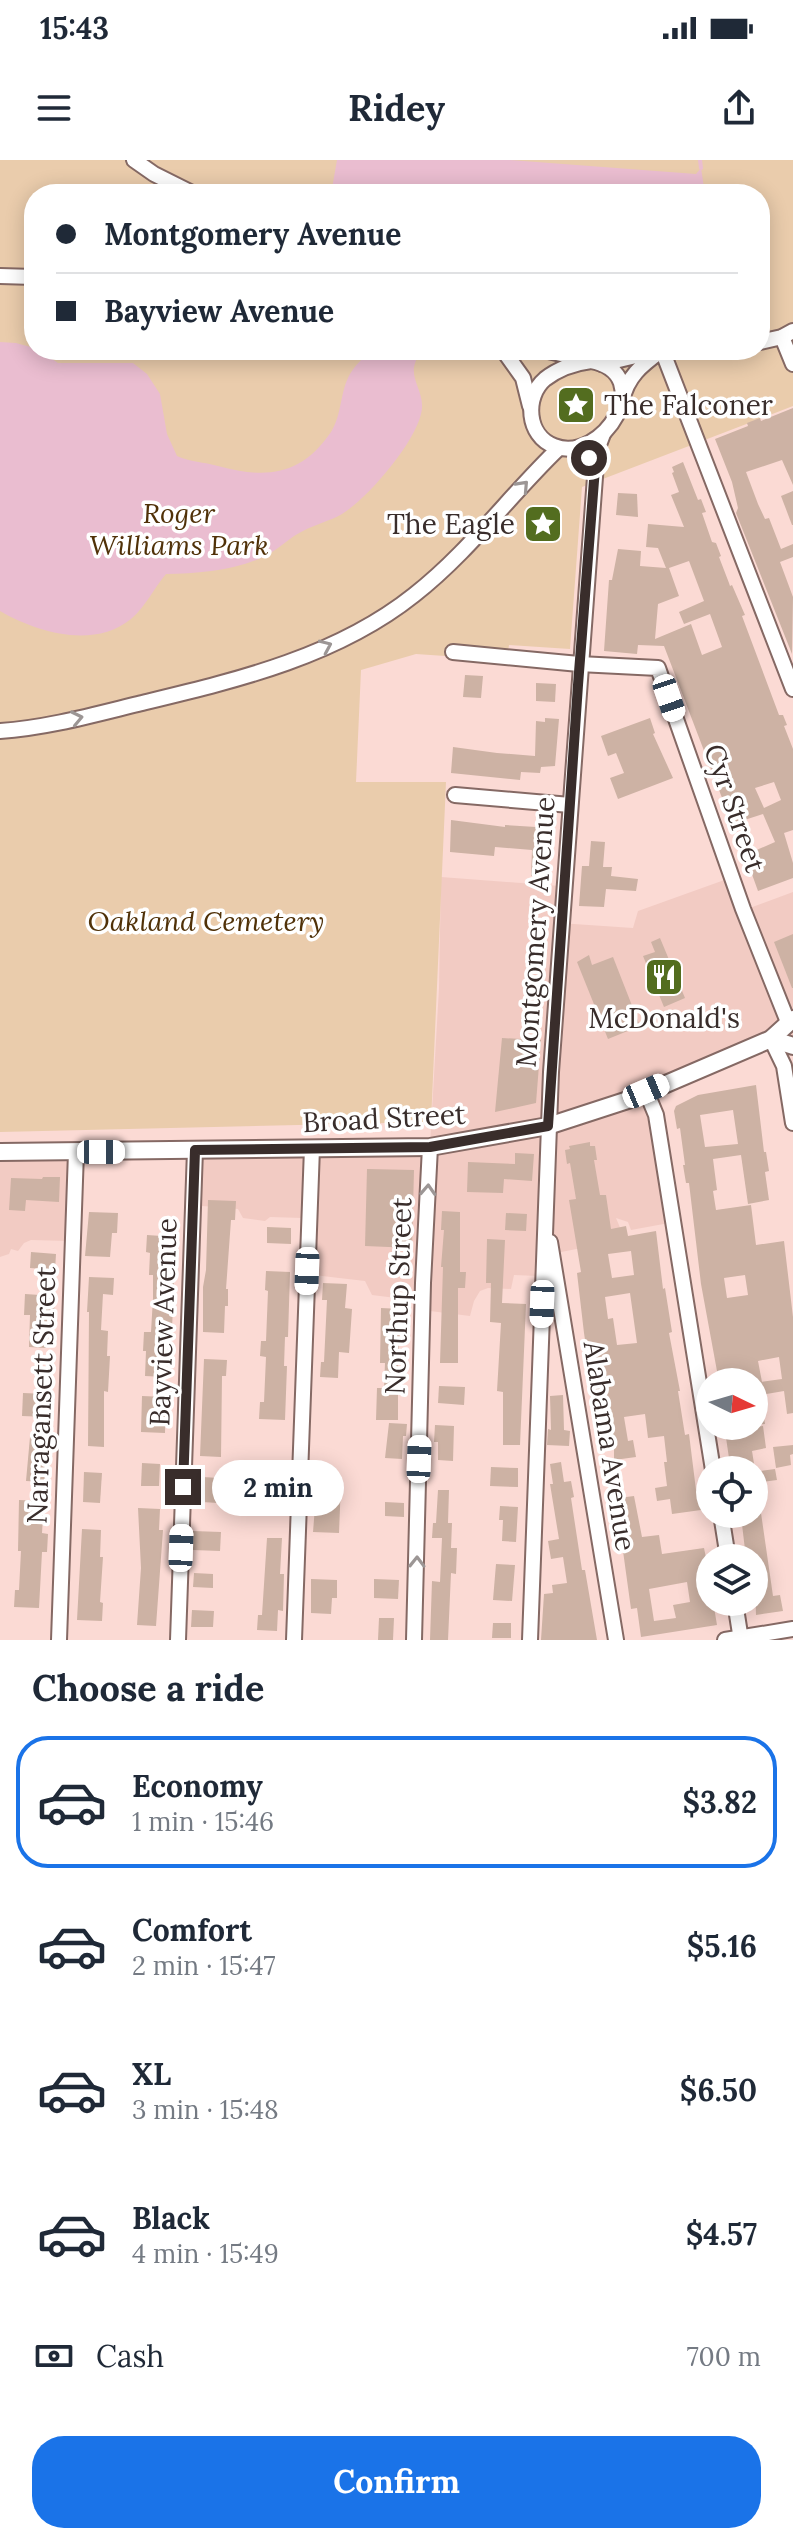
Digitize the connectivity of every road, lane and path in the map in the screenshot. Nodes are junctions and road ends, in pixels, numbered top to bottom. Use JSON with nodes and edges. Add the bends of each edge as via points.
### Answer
{"nodes":[{"id":1,"x":134,"y":160,"type":"edge"},
{"id":2,"x":174,"y":184,"type":"edge"},
{"id":3,"x":0,"y":276,"type":"edge"},
{"id":4,"x":24,"y":277,"type":"edge"},
{"id":5,"x":788,"y":334,"type":"edge"},
{"id":6,"x":511,"y":360,"type":"edge"},
{"id":7,"x":584,"y":360,"type":"edge"},
{"id":8,"x":611,"y":360,"type":"edge"},
{"id":9,"x":650,"y":360,"type":"edge"},
{"id":10,"x":666,"y":360,"type":"edge"},
{"id":11,"x":596,"y":363,"type":"junction"},
{"id":12,"x":793,"y":364,"type":"edge"},
{"id":13,"x":622,"y":401,"type":"junction"},
{"id":14,"x":531,"y":419,"type":"junction"},
{"id":15,"x":603,"y":434,"type":"junction"},
{"id":16,"x":564,"y":448,"type":"junction"},
{"id":17,"x":595,"y":468,"type":"junction"},
{"id":18,"x":453,"y":652,"type":"dead end"},
{"id":19,"x":579,"y":664,"type":"junction"},
{"id":20,"x":793,"y":689,"type":"edge"},
{"id":21,"x":0,"y":731,"type":"edge"},
{"id":22,"x":455,"y":795,"type":"dead end"},
{"id":23,"x":570,"y":805,"type":"junction"},
{"id":24,"x":790,"y":1020,"type":"edge"},
{"id":25,"x":771,"y":1039,"type":"junction"},
{"id":26,"x":793,"y":1046,"type":"edge"},
{"id":27,"x":646,"y":1091,"type":"junction"},
{"id":28,"x":793,"y":1123,"type":"edge"},
{"id":29,"x":548,"y":1126,"type":"junction"},
{"id":30,"x":430,"y":1147,"type":"junction"},
{"id":31,"x":312,"y":1148,"type":"junction"},
{"id":32,"x":195,"y":1150,"type":"junction"},
{"id":33,"x":0,"y":1152,"type":"edge"},
{"id":34,"x":76,"y":1152,"type":"junction"},
{"id":35,"x":545,"y":1212,"type":"junction"},
{"id":36,"x":711,"y":1456,"type":"edge"},
{"id":37,"x":737,"y":1616,"type":"edge"},
{"id":38,"x":793,"y":1629,"type":"edge"},
{"id":39,"x":741,"y":1639,"type":"edge"},
{"id":40,"x":59,"y":1640,"type":"edge"},
{"id":41,"x":178,"y":1640,"type":"edge"},
{"id":42,"x":294,"y":1640,"type":"edge"},
{"id":43,"x":414,"y":1640,"type":"edge"},
{"id":44,"x":530,"y":1640,"type":"edge"},
{"id":45,"x":616,"y":1640,"type":"edge"},
{"id":46,"x":725,"y":1640,"type":"edge"}],
"edges":[{"from":1,"to":2,"type":"street"},
{"from":3,"to":4,"type":"street"},
{"from":5,"to":12,"type":"street"},
{"from":6,"to":14,"type":"street","via":[[525,384]]},
{"from":7,"to":11,"type":"street"},
{"from":8,"to":11,"type":"street"},
{"from":9,"to":13,"type":"street","via":[[632,375]]},
{"from":10,"to":20,"type":"street"},
{"from":11,"to":13,"type":"street","via":[[619,379]]},
{"from":11,"to":14,"type":"street","via":[[567,367],[544,381],[533,399]]},
{"from":13,"to":15,"type":"street"},
{"from":14,"to":16,"type":"street","via":[[540,437]]},
{"from":15,"to":16,"type":"street"},
{"from":15,"to":17,"type":"street","name":"Montgomery Avenue"},
{"from":16,"to":17,"type":"street","via":[[586,454]]},
{"from":21,"to":16,"type":"street","one_way":true,"via":[[198,689],[283,664],[345,638],[401,605],[446,568]]},
{"from":17,"to":19,"type":"street","name":"Montgomery Avenue"},
{"from":18,"to":19,"type":"street","name":"Cyr Street"},
{"from":19,"to":23,"type":"street","name":"Montgomery Avenue"},
{"from":19,"to":24,"type":"street","name":"Cyr Street","via":[[658,668],[744,911]]},
{"from":22,"to":23,"type":"street"},
{"from":23,"to":29,"type":"street","name":"Montgomery Avenue"},
{"from":24,"to":25,"type":"main road","name":"Broad Street"},
{"from":25,"to":26,"type":"main road"},
{"from":25,"to":27,"type":"main road","name":"Broad Street"},
{"from":25,"to":28,"type":"street","via":[[784,1066]]},
{"from":27,"to":29,"type":"main road","name":"Broad Street"},
{"from":27,"to":36,"type":"street","via":[[656,1115]]},
{"from":29,"to":30,"type":"main road","name":"Broad Street"},
{"from":29,"to":35,"type":"street","name":"Montgomery Avenue"},
{"from":30,"to":31,"type":"main road","name":"Broad Street"},
{"from":43,"to":30,"type":"street","name":"Northup Street","one_way":true},
{"from":31,"to":32,"type":"main road","name":"Broad Street"},
{"from":31,"to":42,"type":"street"},
{"from":32,"to":34,"type":"main road","name":"Broad Street"},
{"from":32,"to":41,"type":"street","name":"Bayview Avenue"},
{"from":33,"to":34,"type":"main road","name":"Broad Street"},
{"from":34,"to":40,"type":"street","name":"Narragansett Street"},
{"from":35,"to":44,"type":"street","name":"Montgomery Avenue"},
{"from":35,"to":45,"type":"street","name":"Alabama Avenue"},
{"from":37,"to":39,"type":"street"},
{"from":38,"to":39,"type":"street"},
{"from":39,"to":46,"type":"street"}]}
